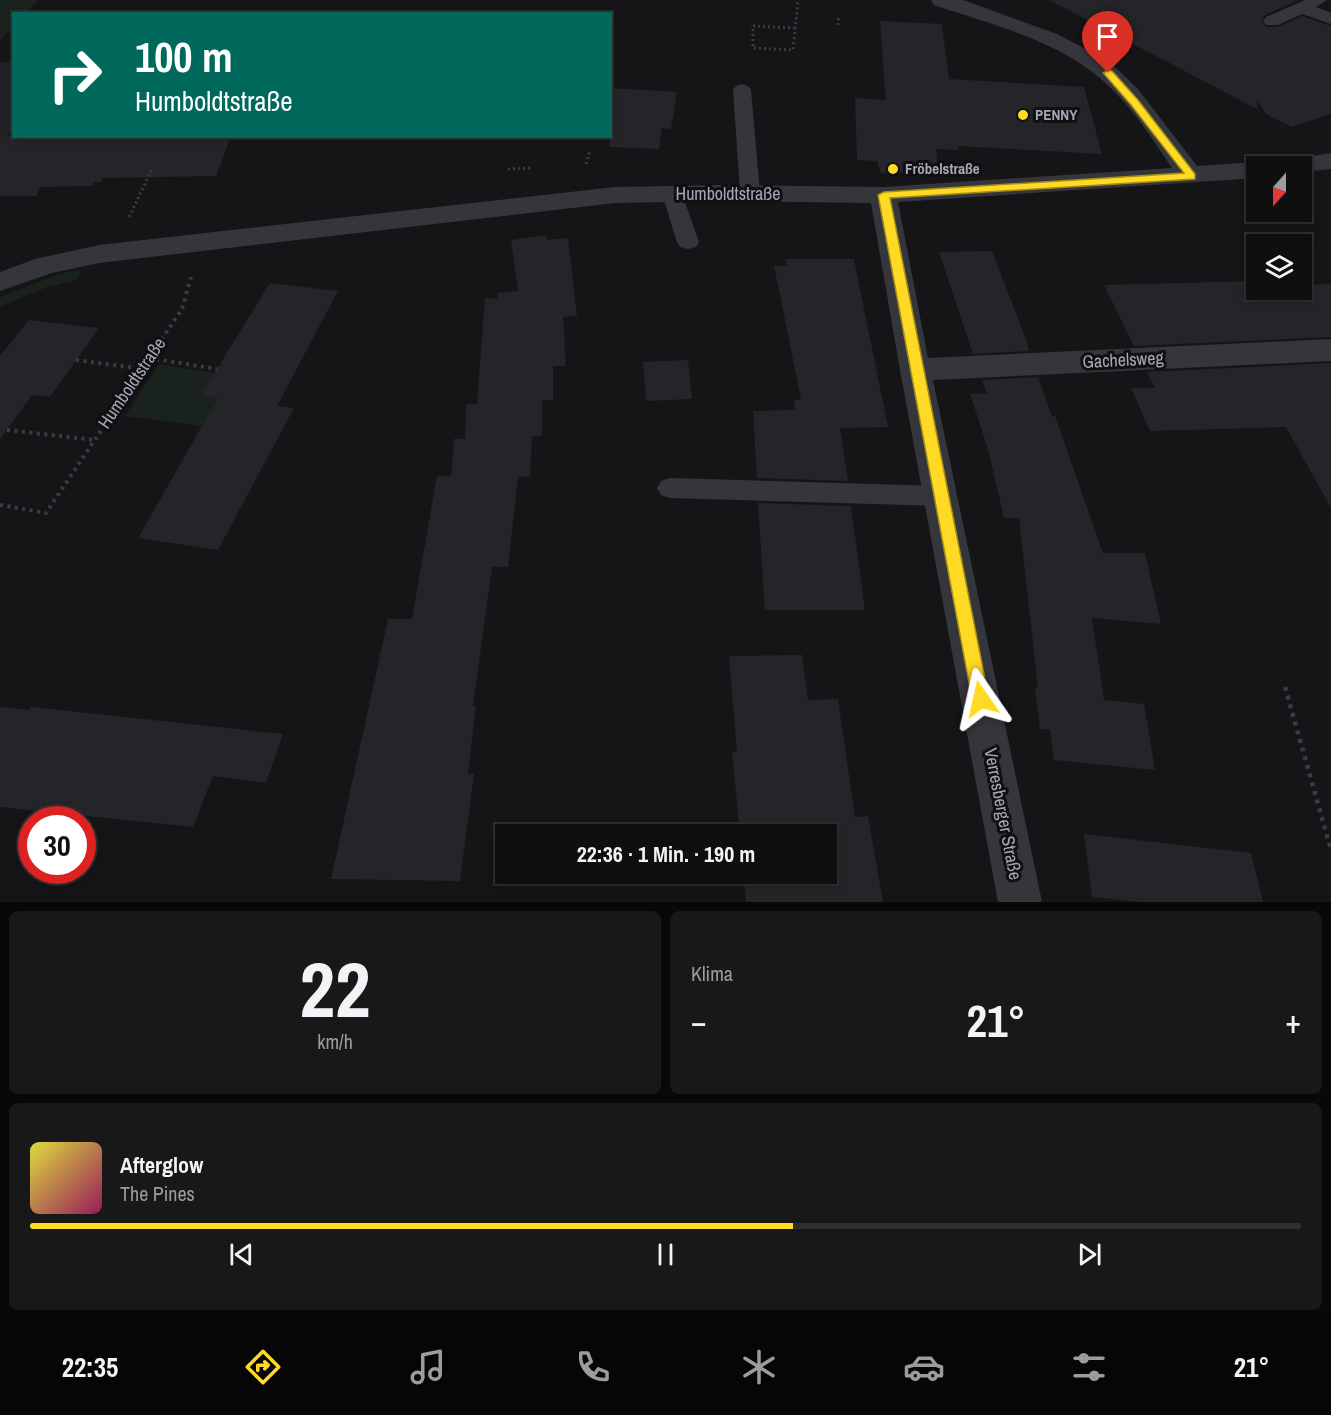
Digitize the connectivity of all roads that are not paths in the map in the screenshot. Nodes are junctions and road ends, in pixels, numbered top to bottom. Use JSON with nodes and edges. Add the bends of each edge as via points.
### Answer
{"nodes":[{"id":1,"x":942,"y":0,"type":"edge"},
{"id":2,"x":1319,"y":0,"type":"edge"},
{"id":3,"x":1302,"y":8,"type":"junction"},
{"id":4,"x":1331,"y":20,"type":"edge"},
{"id":5,"x":1272,"y":21,"type":"dead end"},
{"id":6,"x":742,"y":90,"type":"dead end"},
{"id":7,"x":1331,"y":161,"type":"edge"},
{"id":8,"x":1312,"y":163,"type":"edge"},
{"id":9,"x":1246,"y":171,"type":"edge"},
{"id":10,"x":1191,"y":176,"type":"junction"},
{"id":11,"x":672,"y":194,"type":"junction"},
{"id":12,"x":750,"y":194,"type":"junction"},
{"id":13,"x":884,"y":195,"type":"junction"},
{"id":14,"x":688,"y":242,"type":"dead end"},
{"id":15,"x":0,"y":282,"type":"edge"},
{"id":16,"x":1331,"y":350,"type":"edge"},
{"id":17,"x":915,"y":370,"type":"junction"},
{"id":18,"x":670,"y":488,"type":"dead end"},
{"id":19,"x":941,"y":496,"type":"junction"},
{"id":20,"x":1020,"y":902,"type":"edge"}],
"edges":[{"from":1,"to":10,"type":"street","via":[[1068,47],[1108,73]]},
{"from":2,"to":3,"type":"lane"},
{"from":3,"to":4,"type":"lane"},
{"from":3,"to":5,"type":"lane"},
{"from":6,"to":12,"type":"lane"},
{"from":7,"to":8,"type":"street"},
{"from":9,"to":10,"type":"street","name":"Humboldtstraße"},
{"from":10,"to":13,"type":"street","name":"Humboldtstraße"},
{"from":11,"to":12,"type":"street","name":"Humboldtstraße"},
{"from":11,"to":14,"type":"lane"},
{"from":11,"to":15,"type":"street","name":"Humboldtstraße","via":[[615,195],[99,254],[45,265]]},
{"from":12,"to":13,"type":"street","name":"Humboldtstraße"},
{"from":13,"to":17,"type":"street","name":"Verresberger Straße"},
{"from":16,"to":17,"type":"street","name":"Gachelsweg"},
{"from":17,"to":19,"type":"street","name":"Verresberger Straße"},
{"from":18,"to":19,"type":"lane"},
{"from":19,"to":20,"type":"street","name":"Verresberger Straße"}]}
